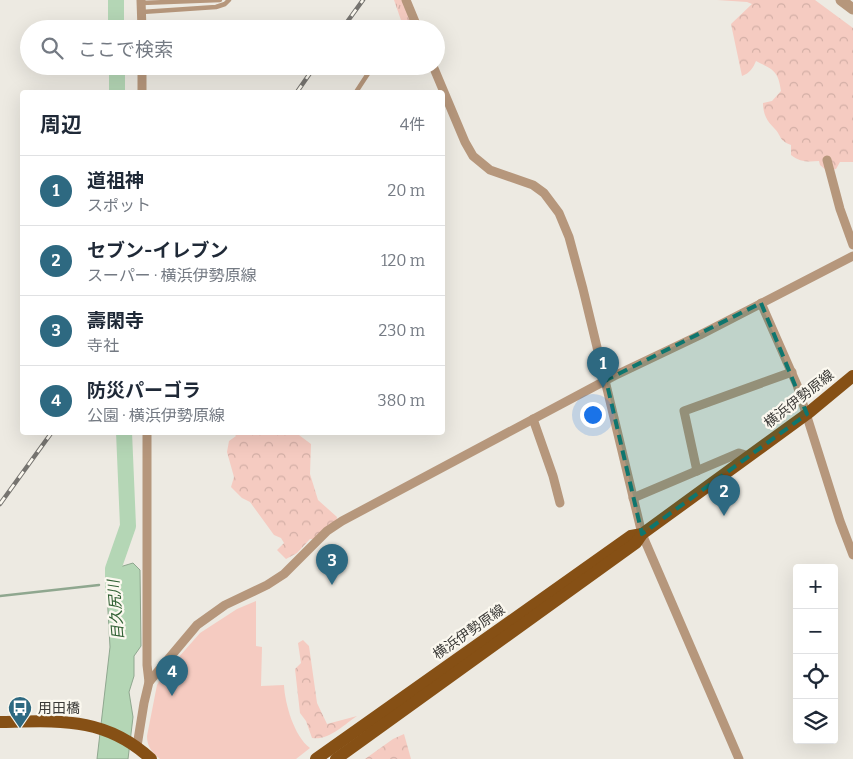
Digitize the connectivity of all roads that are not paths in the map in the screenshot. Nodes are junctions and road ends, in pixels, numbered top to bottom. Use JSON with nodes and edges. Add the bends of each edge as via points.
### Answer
{"nodes":[{"id":1,"x":220,"y":0,"type":"edge"},
{"id":2,"x":229,"y":0,"type":"edge"},
{"id":3,"x":406,"y":0,"type":"edge"},
{"id":4,"x":841,"y":0,"type":"edge"},
{"id":5,"x":142,"y":5,"type":"edge"},
{"id":6,"x":853,"y":9,"type":"edge"},
{"id":7,"x":142,"y":20,"type":"edge"},
{"id":8,"x":414,"y":20,"type":"edge"},
{"id":9,"x":142,"y":75,"type":"edge"},
{"id":10,"x":367,"y":75,"type":"edge"},
{"id":11,"x":437,"y":75,"type":"edge"},
{"id":12,"x":142,"y":90,"type":"edge"},
{"id":13,"x":357,"y":90,"type":"edge"},
{"id":14,"x":443,"y":90,"type":"edge"},
{"id":15,"x":445,"y":95,"type":"edge"},
{"id":16,"x":827,"y":160,"type":"dead end"},
{"id":17,"x":850,"y":230,"type":"edge"},
{"id":18,"x":853,"y":245,"type":"edge"},
{"id":19,"x":853,"y":256,"type":"edge"},
{"id":20,"x":761,"y":303,"type":"junction"},
{"id":21,"x":792,"y":372,"type":"junction"},
{"id":22,"x":853,"y":376,"type":"edge"},
{"id":23,"x":606,"y":380,"type":"junction"},
{"id":24,"x":807,"y":414,"type":"junction"},
{"id":25,"x":533,"y":419,"type":"junction"},
{"id":26,"x":147,"y":435,"type":"edge"},
{"id":27,"x":749,"y":456,"type":"junction"},
{"id":28,"x":697,"y":471,"type":"junction"},
{"id":29,"x":633,"y":498,"type":"junction"},
{"id":30,"x":560,"y":503,"type":"dead end"},
{"id":31,"x":642,"y":534,"type":"junction"},
{"id":32,"x":853,"y":555,"type":"edge"},
{"id":33,"x":149,"y":682,"type":"junction"},
{"id":34,"x":0,"y":722,"type":"edge"},
{"id":35,"x":136,"y":746,"type":"junction"},
{"id":36,"x":151,"y":759,"type":"edge"},
{"id":37,"x":316,"y":759,"type":"edge"},
{"id":38,"x":336,"y":759,"type":"edge"},
{"id":39,"x":739,"y":759,"type":"edge"}],
"edges":[{"from":1,"to":5,"type":"lane"},
{"from":2,"to":5,"type":"lane","via":[[216,7]]},
{"from":3,"to":8,"type":"street"},
{"from":4,"to":6,"type":"street"},
{"from":5,"to":7,"type":"street"},
{"from":9,"to":12,"type":"street"},
{"from":10,"to":13,"type":"lane"},
{"from":11,"to":14,"type":"street"},
{"from":15,"to":23,"type":"street","via":[[473,156],[490,170],[533,184],[558,213],[569,237]]},
{"from":16,"to":17,"type":"street","via":[[840,209]]},
{"from":17,"to":18,"type":"street"},
{"from":19,"to":20,"type":"street"},
{"from":20,"to":21,"type":"street"},
{"from":20,"to":23,"type":"street"},
{"from":21,"to":24,"type":"street"},
{"from":21,"to":28,"type":"street","via":[[684,412]]},
{"from":22,"to":24,"type":"main road","name":"横浜伊勢原線"},
{"from":23,"to":25,"type":"street"},
{"from":23,"to":29,"type":"street"},
{"from":24,"to":27,"type":"main road","name":"横浜伊勢原線"},
{"from":24,"to":32,"type":"street"},
{"from":25,"to":30,"type":"street"},
{"from":25,"to":33,"type":"street","via":[[327,531],[284,574],[225,605],[197,625]]},
{"from":26,"to":33,"type":"street"},
{"from":27,"to":28,"type":"street","via":[[740,452]]},
{"from":27,"to":31,"type":"main road","name":"横浜伊勢原線"},
{"from":28,"to":29,"type":"street"},
{"from":29,"to":31,"type":"street"},
{"from":31,"to":37,"type":"main road","name":"横浜伊勢原線","via":[[631,536]]},
{"from":31,"to":38,"type":"main road","name":"横浜伊勢原線","via":[[636,543]]},
{"from":31,"to":39,"type":"street"},
{"from":33,"to":35,"type":"street"},
{"from":34,"to":35,"type":"main road","via":[[60,721],[97,727]]},
{"from":35,"to":36,"type":"main road"}]}
